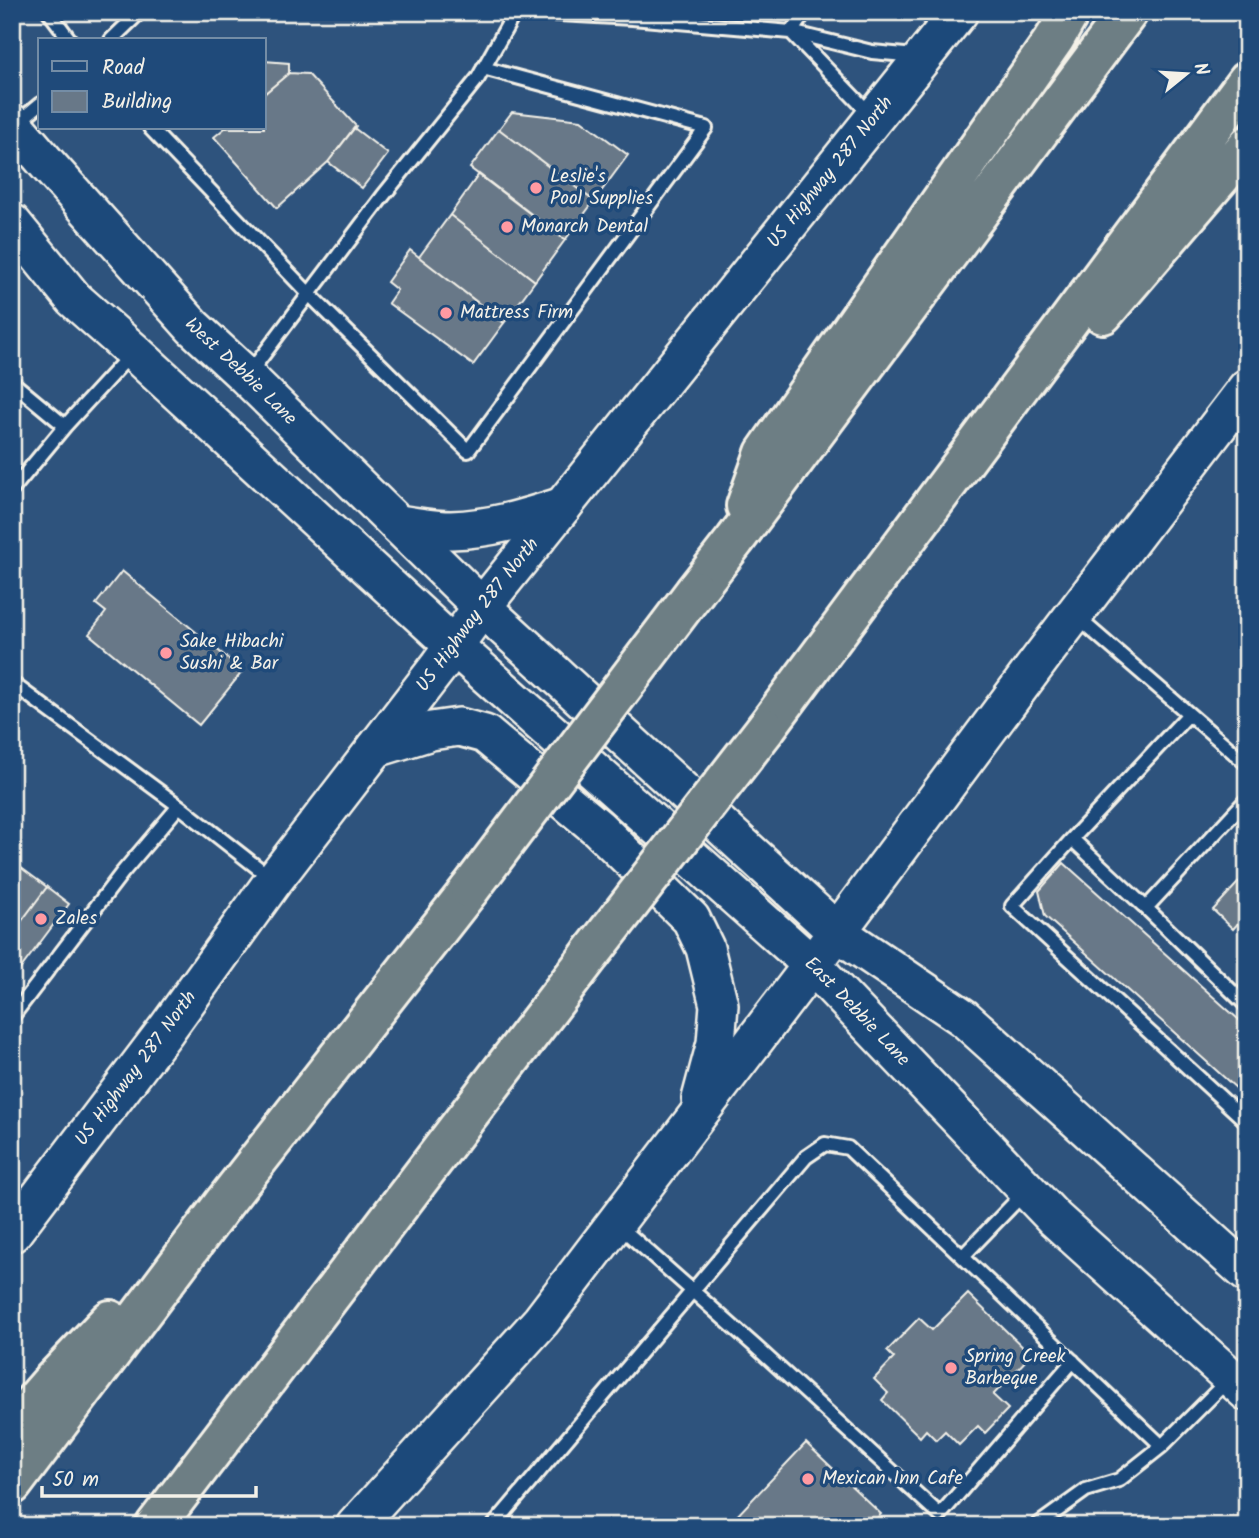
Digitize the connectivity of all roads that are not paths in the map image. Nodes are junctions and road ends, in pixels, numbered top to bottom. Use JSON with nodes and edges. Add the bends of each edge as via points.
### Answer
{"nodes":[{"id":1,"x":49,"y":12,"type":"edge"},
{"id":2,"x":140,"y":12,"type":"edge"},
{"id":3,"x":515,"y":12,"type":"edge"},
{"id":4,"x":524,"y":12,"type":"edge"},
{"id":5,"x":805,"y":12,"type":"edge"},
{"id":6,"x":959,"y":12,"type":"edge"},
{"id":7,"x":1070,"y":12,"type":"edge"},
{"id":8,"x":1128,"y":12,"type":"edge"},
{"id":9,"x":632,"y":15,"type":"edge"},
{"id":10,"x":791,"y":32,"type":"junction"},
{"id":11,"x":68,"y":38,"type":"edge"},
{"id":12,"x":113,"y":38,"type":"edge"},
{"id":13,"x":924,"y":57,"type":"junction"},
{"id":14,"x":483,"y":68,"type":"junction"},
{"id":15,"x":1247,"y":82,"type":"edge"},
{"id":16,"x":22,"y":117,"type":"edge"},
{"id":17,"x":874,"y":118,"type":"junction"},
{"id":18,"x":152,"y":130,"type":"edge"},
{"id":19,"x":1247,"y":146,"type":"edge"},
{"id":20,"x":12,"y":223,"type":"edge"},
{"id":21,"x":309,"y":294,"type":"junction"},
{"id":22,"x":133,"y":351,"type":"junction"},
{"id":23,"x":246,"y":376,"type":"junction"},
{"id":24,"x":12,"y":382,"type":"edge"},
{"id":25,"x":1247,"y":388,"type":"edge"},
{"id":26,"x":65,"y":426,"type":"junction"},
{"id":27,"x":973,"y":449,"type":"junction"},
{"id":28,"x":12,"y":490,"type":"edge"},
{"id":29,"x":563,"y":506,"type":"junction"},
{"id":30,"x":397,"y":524,"type":"junction"},
{"id":31,"x":735,"y":540,"type":"junction"},
{"id":32,"x":482,"y":607,"type":"junction"},
{"id":33,"x":1074,"y":614,"type":"junction"},
{"id":34,"x":454,"y":646,"type":"junction"},
{"id":35,"x":12,"y":683,"type":"edge"},
{"id":36,"x":1189,"y":713,"type":"junction"},
{"id":37,"x":376,"y":748,"type":"junction"},
{"id":38,"x":1247,"y":764,"type":"edge"},
{"id":39,"x":1247,"y":799,"type":"edge"},
{"id":40,"x":178,"y":806,"type":"junction"},
{"id":41,"x":1072,"y":839,"type":"junction"},
{"id":42,"x":274,"y":880,"type":"junction"},
{"id":43,"x":1146,"y":908,"type":"junction"},
{"id":44,"x":837,"y":932,"type":"junction"},
{"id":45,"x":812,"y":965,"type":"junction"},
{"id":46,"x":1247,"y":1006,"type":"edge"},
{"id":47,"x":12,"y":1017,"type":"edge"},
{"id":48,"x":696,"y":1117,"type":"junction"},
{"id":49,"x":1247,"y":1122,"type":"edge"},
{"id":50,"x":1028,"y":1190,"type":"junction"},
{"id":51,"x":224,"y":1203,"type":"junction"},
{"id":52,"x":615,"y":1223,"type":"junction"},
{"id":53,"x":12,"y":1233,"type":"edge"},
{"id":54,"x":963,"y":1256,"type":"junction"},
{"id":55,"x":1247,"y":1273,"type":"edge"},
{"id":56,"x":692,"y":1292,"type":"junction"},
{"id":57,"x":1073,"y":1361,"type":"junction"},
{"id":58,"x":1242,"y":1376,"type":"edge"},
{"id":59,"x":12,"y":1427,"type":"edge"},
{"id":60,"x":1162,"y":1446,"type":"junction"},
{"id":61,"x":12,"y":1485,"type":"edge"},
{"id":62,"x":500,"y":1523,"type":"edge"},
{"id":63,"x":155,"y":1526,"type":"edge"},
{"id":64,"x":355,"y":1526,"type":"edge"},
{"id":65,"x":1036,"y":1526,"type":"edge"}],
"edges":[{"from":1,"to":11,"type":"lane"},
{"from":2,"to":12,"type":"lane"},
{"from":3,"to":14,"type":"lane"},
{"from":4,"to":9,"type":"lane"},
{"from":5,"to":10,"type":"lane"},
{"from":6,"to":13,"type":"main road","name":"US Highway 287 North"},
{"from":7,"to":31,"type":"highway","via":[[765,453]]},
{"from":8,"to":31,"type":"highway"},
{"from":9,"to":10,"type":"lane"},
{"from":10,"to":13,"type":"lane","via":[[872,52]]},
{"from":10,"to":17,"type":"lane"},
{"from":13,"to":17,"type":"main road","name":"US Highway 287 North"},
{"from":14,"to":21,"type":"lane"},
{"from":14,"to":21,"type":"lane","via":[[706,128],[468,450]]},
{"from":15,"to":27,"type":"highway"},
{"from":16,"to":23,"type":"main road","name":"West Debbie Lane","via":[[193,327]]},
{"from":17,"to":29,"type":"main road","name":"US Highway 287 North"},
{"from":18,"to":21,"type":"lane"},
{"from":19,"to":27,"type":"highway","via":[[1074,348]]},
{"from":20,"to":22,"type":"main road","via":[[74,299]]},
{"from":21,"to":23,"type":"lane"},
{"from":22,"to":26,"type":"lane"},
{"from":22,"to":34,"type":"main road"},
{"from":23,"to":30,"type":"main road","name":"West Debbie Lane"},
{"from":24,"to":26,"type":"lane"},
{"from":25,"to":33,"type":"main road"},
{"from":26,"to":28,"type":"lane"},
{"from":27,"to":63,"type":"highway","bridge":true,"via":[[766,728]]},
{"from":29,"to":30,"type":"main road","via":[[480,528],[448,530]]},
{"from":29,"to":32,"type":"main road","name":"US Highway 287 North"},
{"from":30,"to":32,"type":"main road","name":"West Debbie Lane"},
{"from":31,"to":51,"type":"highway","bridge":true},
{"from":32,"to":34,"type":"main road","name":"US Highway 287 North"},
{"from":32,"to":44,"type":"main road"},
{"from":33,"to":36,"type":"lane"},
{"from":33,"to":44,"type":"main road"},
{"from":34,"to":37,"type":"main road","name":"US Highway 287 North"},
{"from":34,"to":45,"type":"main road","name":"East Debbie Lane"},
{"from":35,"to":40,"type":"lane"},
{"from":36,"to":38,"type":"lane"},
{"from":36,"to":41,"type":"lane"},
{"from":37,"to":42,"type":"main road","name":"US Highway 287 North"},
{"from":37,"to":48,"type":"main road","via":[[459,727],[485,734],[598,828],[691,919],[705,948],[719,1005],[716,1043]]},
{"from":39,"to":43,"type":"lane"},
{"from":40,"to":42,"type":"lane"},
{"from":40,"to":47,"type":"lane"},
{"from":41,"to":43,"type":"lane"},
{"from":41,"to":49,"type":"lane","via":[[1012,906]]},
{"from":42,"to":53,"type":"main road","name":"US Highway 287 North"},
{"from":43,"to":46,"type":"lane"},
{"from":44,"to":45,"type":"main road"},
{"from":44,"to":55,"type":"main road","via":[[964,1018]]},
{"from":45,"to":48,"type":"main road"},
{"from":45,"to":50,"type":"main road","name":"East Debbie Lane"},
{"from":48,"to":52,"type":"main road"},
{"from":50,"to":54,"type":"lane"},
{"from":50,"to":58,"type":"main road","name":"East Debbie Lane","via":[[1055,1219]]},
{"from":51,"to":59,"type":"highway"},
{"from":51,"to":61,"type":"highway"},
{"from":52,"to":56,"type":"lane"},
{"from":52,"to":64,"type":"main road","via":[[541,1321]]},
{"from":54,"to":56,"type":"lane","via":[[848,1148],[825,1144],[806,1157]]},
{"from":54,"to":57,"type":"lane"},
{"from":56,"to":57,"type":"lane","via":[[940,1515]]},
{"from":56,"to":62,"type":"lane"},
{"from":57,"to":60,"type":"lane"},
{"from":58,"to":60,"type":"lane"},
{"from":60,"to":65,"type":"lane","via":[[1119,1480],[1086,1490]]}]}
